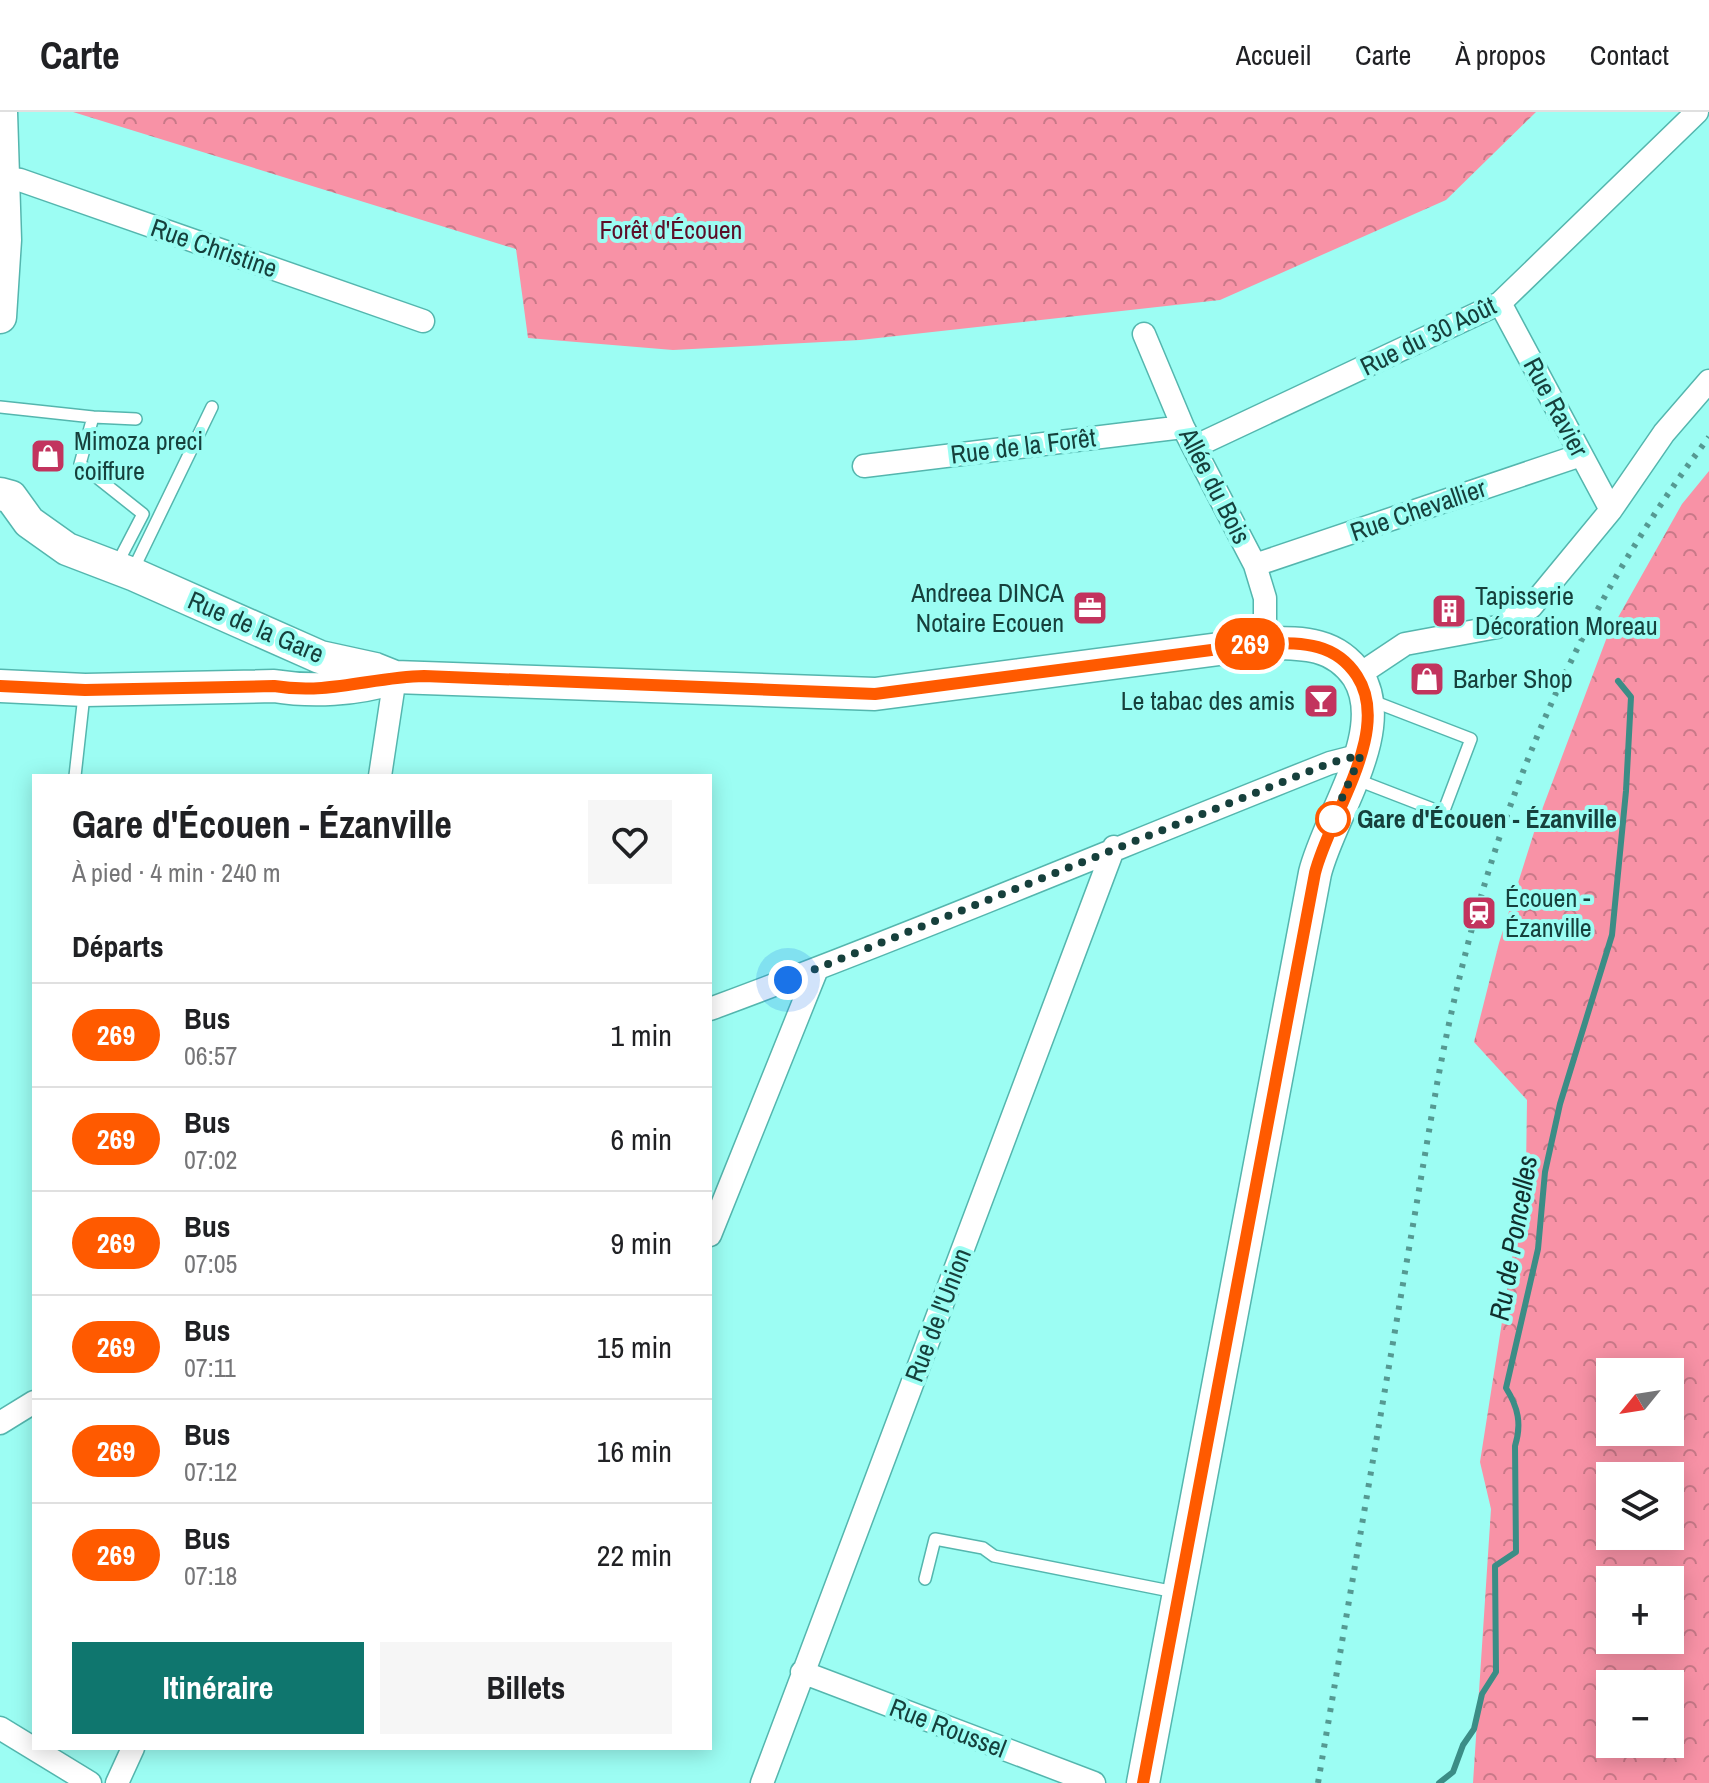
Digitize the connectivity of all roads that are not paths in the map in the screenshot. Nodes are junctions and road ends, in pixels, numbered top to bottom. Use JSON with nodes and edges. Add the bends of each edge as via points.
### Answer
{"nodes":[{"id":1,"x":1697,"y":112,"type":"edge"},
{"id":2,"x":1,"y":123,"type":"edge"},
{"id":3,"x":4,"y":178,"type":"junction"},
{"id":4,"x":3,"y":239,"type":"edge"},
{"id":5,"x":1500,"y":303,"type":"junction"},
{"id":6,"x":0,"y":317,"type":"edge"},
{"id":7,"x":423,"y":321,"type":"dead end"},
{"id":8,"x":1144,"y":334,"type":"dead end"},
{"id":9,"x":1709,"y":381,"type":"edge"},
{"id":10,"x":0,"y":407,"type":"edge"},
{"id":11,"x":212,"y":407,"type":"dead end"},
{"id":12,"x":93,"y":417,"type":"junction"},
{"id":13,"x":136,"y":419,"type":"dead end"},
{"id":14,"x":1183,"y":427,"type":"junction"},
{"id":15,"x":1196,"y":446,"type":"junction"},
{"id":16,"x":1581,"y":455,"type":"junction"},
{"id":17,"x":864,"y":466,"type":"dead end"},
{"id":18,"x":0,"y":494,"type":"edge"},
{"id":19,"x":1611,"y":510,"type":"junction"},
{"id":20,"x":1255,"y":565,"type":"junction"},
{"id":21,"x":123,"y":571,"type":"junction"},
{"id":22,"x":1265,"y":643,"type":"junction"},
{"id":23,"x":320,"y":657,"type":"junction"},
{"id":24,"x":395,"y":677,"type":"junction"},
{"id":25,"x":0,"y":686,"type":"edge"},
{"id":26,"x":274,"y":686,"type":"junction"},
{"id":27,"x":1363,"y":688,"type":"junction"},
{"id":28,"x":85,"y":690,"type":"junction"},
{"id":29,"x":1356,"y":766,"type":"junction"},
{"id":30,"x":75,"y":774,"type":"edge"},
{"id":31,"x":380,"y":774,"type":"edge"},
{"id":32,"x":1114,"y":847,"type":"junction"},
{"id":33,"x":817,"y":969,"type":"junction"},
{"id":34,"x":712,"y":1008,"type":"edge"},
{"id":35,"x":712,"y":1230,"type":"edge"},
{"id":36,"x":32,"y":1403,"type":"edge"},
{"id":37,"x":0,"y":1423,"type":"edge"},
{"id":38,"x":925,"y":1579,"type":"dead end"},
{"id":39,"x":1179,"y":1593,"type":"junction"},
{"id":40,"x":802,"y":1672,"type":"junction"},
{"id":41,"x":0,"y":1728,"type":"edge"},
{"id":42,"x":32,"y":1746,"type":"edge"},
{"id":43,"x":39,"y":1750,"type":"edge"},
{"id":44,"x":132,"y":1750,"type":"edge"},
{"id":45,"x":90,"y":1783,"type":"edge"},
{"id":46,"x":117,"y":1783,"type":"edge"},
{"id":47,"x":762,"y":1783,"type":"edge"},
{"id":48,"x":1094,"y":1783,"type":"edge"},
{"id":49,"x":1143,"y":1783,"type":"edge"}],
"edges":[{"from":1,"to":5,"type":"street","name":"Rue du 30 Août"},
{"from":2,"to":3,"type":"street"},
{"from":3,"to":4,"type":"street"},
{"from":3,"to":7,"type":"street","name":"Rue Christine"},
{"from":4,"to":6,"type":"street"},
{"from":5,"to":15,"type":"street","name":"Rue du 30 Août"},
{"from":5,"to":16,"type":"street","name":"Rue Ravier"},
{"from":8,"to":14,"type":"street","name":"Allée du Bois"},
{"from":9,"to":19,"type":"street","via":[[1664,433]]},
{"from":10,"to":12,"type":"lane"},
{"from":11,"to":21,"type":"lane"},
{"from":12,"to":13,"type":"lane"},
{"from":12,"to":21,"type":"lane","via":[[80,464],[143,514]]},
{"from":14,"to":15,"type":"street","name":"Allée du Bois"},
{"from":14,"to":17,"type":"street","name":"Rue de la Forêt"},
{"from":15,"to":20,"type":"street","name":"Allée du Bois"},
{"from":16,"to":19,"type":"street","name":"Rue Ravier"},
{"from":16,"to":20,"type":"street","name":"Rue Chevallier"},
{"from":18,"to":21,"type":"street","name":"Rue de la Gare","via":[[11,497],[47,537]]},
{"from":19,"to":27,"type":"street","via":[[1531,607],[1497,627],[1405,644]]},
{"from":20,"to":22,"type":"street","name":"Allée du Bois","via":[[1265,598]]},
{"from":21,"to":23,"type":"street","name":"Rue de la Gare"},
{"from":22,"to":24,"type":"street","name":"Rue de la Gare","via":[[875,694]]},
{"from":22,"to":27,"type":"street","name":"Rue de la Gare","via":[[1317,645],[1339,656]]},
{"from":23,"to":24,"type":"street","name":"Rue de la Gare"},
{"from":23,"to":26,"type":"street","via":[[313,667]]},
{"from":24,"to":26,"type":"street","via":[[373,685],[295,690]]},
{"from":24,"to":31,"type":"street"},
{"from":25,"to":28,"type":"street"},
{"from":26,"to":28,"type":"street"},
{"from":27,"to":29,"type":"street","via":[[1368,728]]},
{"from":27,"to":29,"type":"lane","via":[[1471,739],[1443,813]]},
{"from":28,"to":30,"type":"lane"},
{"from":29,"to":32,"type":"street","via":[[1305,773]]},
{"from":29,"to":39,"type":"street","via":[[1315,873]]},
{"from":32,"to":33,"type":"street"},
{"from":32,"to":40,"type":"street","name":"Rue de l'Union"},
{"from":33,"to":34,"type":"street"},
{"from":33,"to":35,"type":"street"},
{"from":36,"to":37,"type":"street"},
{"from":38,"to":39,"type":"lane","via":[[935,1539]]},
{"from":39,"to":49,"type":"street"},
{"from":40,"to":47,"type":"street","name":"Rue de l'Union"},
{"from":40,"to":48,"type":"street","name":"Rue Roussel"},
{"from":41,"to":42,"type":"street"},
{"from":43,"to":45,"type":"street"},
{"from":44,"to":46,"type":"street"}]}
